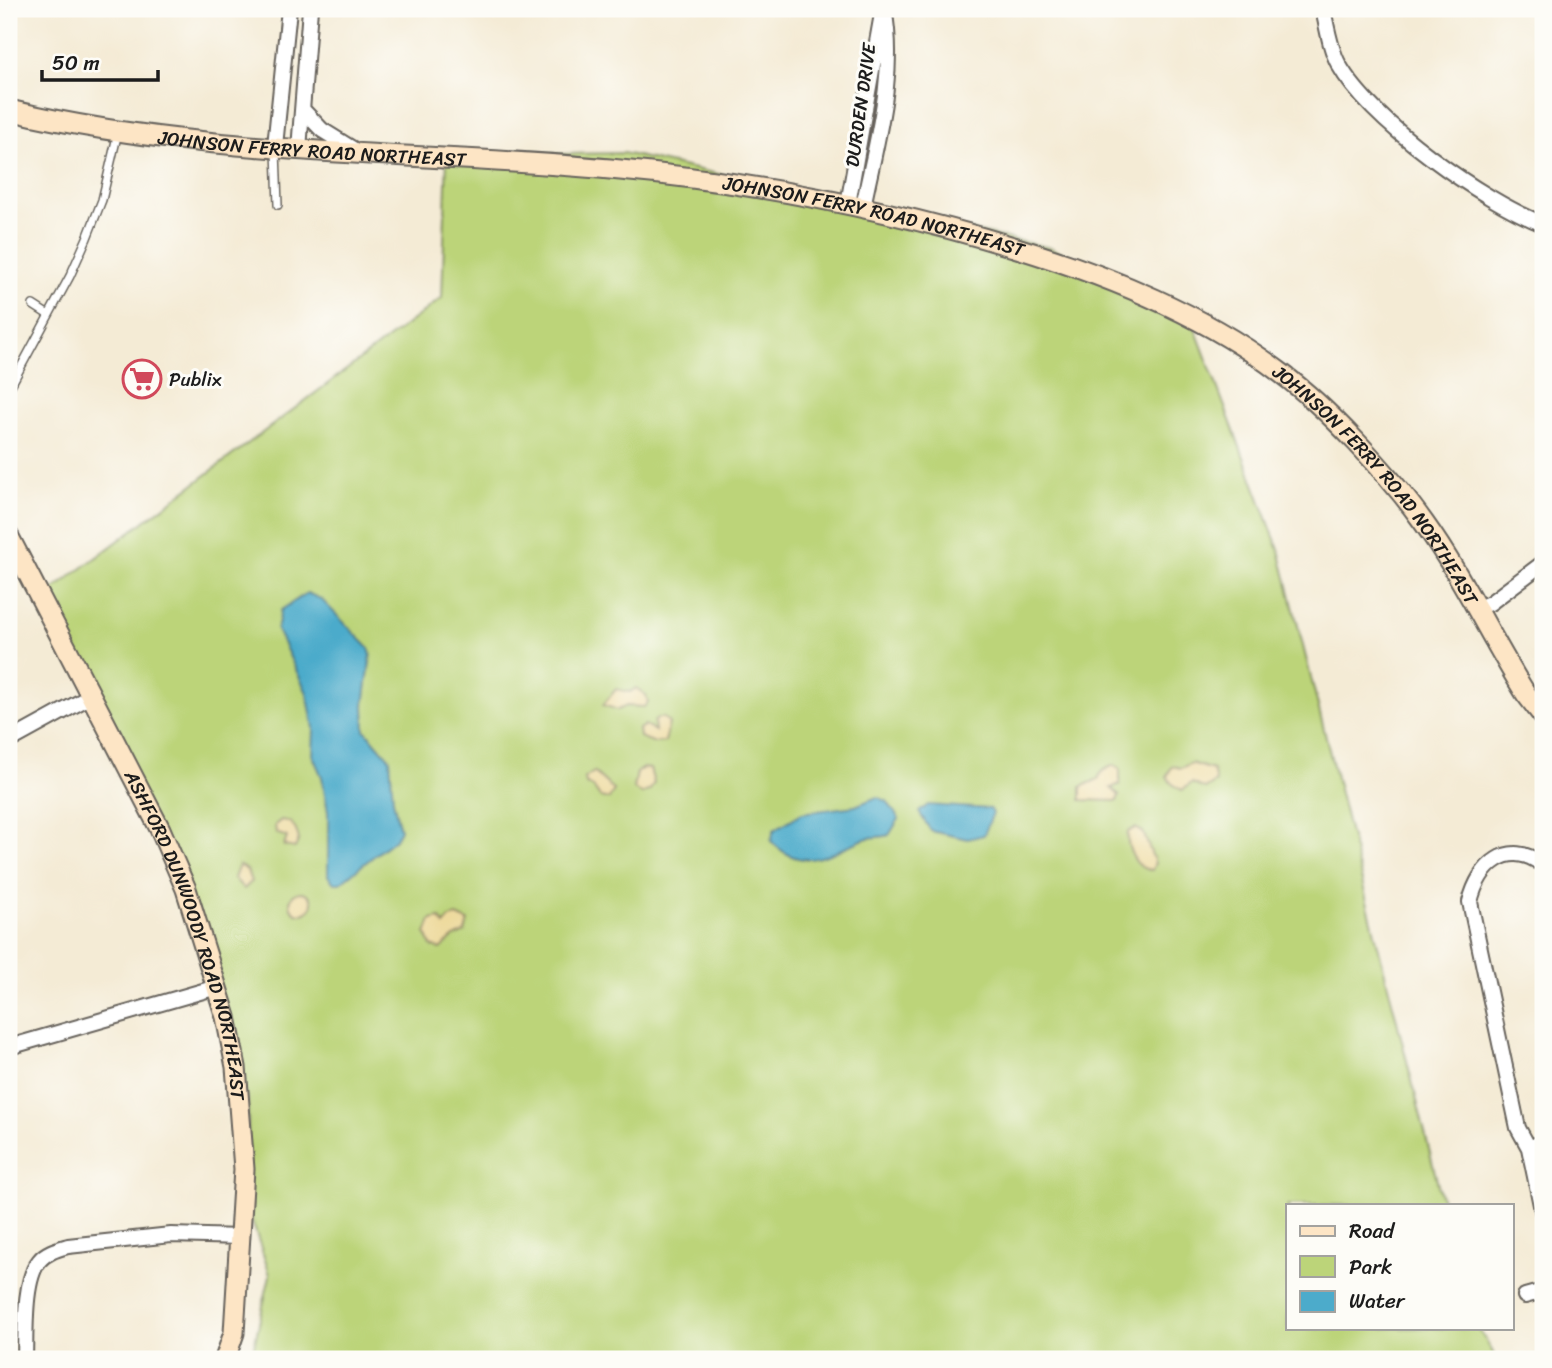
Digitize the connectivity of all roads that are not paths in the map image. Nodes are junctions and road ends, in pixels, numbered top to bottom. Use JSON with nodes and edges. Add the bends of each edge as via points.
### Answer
{"nodes":[{"id":1,"x":289,"y":9,"type":"edge"},
{"id":2,"x":310,"y":9,"type":"edge"},
{"id":3,"x":884,"y":9,"type":"edge"},
{"id":4,"x":1323,"y":9,"type":"edge"},
{"id":5,"x":9,"y":110,"type":"edge"},
{"id":6,"x":303,"y":110,"type":"junction"},
{"id":7,"x":118,"y":131,"type":"junction"},
{"id":8,"x":275,"y":146,"type":"junction"},
{"id":9,"x":299,"y":149,"type":"junction"},
{"id":10,"x":360,"y":154,"type":"junction"},
{"id":11,"x":278,"y":205,"type":"dead end"},
{"id":12,"x":855,"y":205,"type":"junction"},
{"id":13,"x":1543,"y":224,"type":"edge"},
{"id":14,"x":33,"y":306,"type":"dead end"},
{"id":15,"x":47,"y":314,"type":"junction"},
{"id":16,"x":9,"y":389,"type":"edge"},
{"id":17,"x":9,"y":537,"type":"edge"},
{"id":18,"x":1543,"y":563,"type":"edge"},
{"id":19,"x":1475,"y":609,"type":"junction"},
{"id":20,"x":89,"y":697,"type":"junction"},
{"id":21,"x":1543,"y":716,"type":"edge"},
{"id":22,"x":9,"y":741,"type":"edge"},
{"id":23,"x":1543,"y":865,"type":"edge"},
{"id":24,"x":217,"y":987,"type":"junction"},
{"id":25,"x":9,"y":1046,"type":"edge"},
{"id":26,"x":1543,"y":1142,"type":"edge"},
{"id":27,"x":1529,"y":1148,"type":"junction"},
{"id":28,"x":1543,"y":1215,"type":"edge"},
{"id":29,"x":241,"y":1237,"type":"junction"},
{"id":30,"x":1543,"y":1292,"type":"edge"},
{"id":31,"x":1525,"y":1296,"type":"dead end"},
{"id":32,"x":24,"y":1359,"type":"edge"},
{"id":33,"x":225,"y":1359,"type":"edge"}],
"edges":[{"from":1,"to":8,"type":"street"},
{"from":2,"to":6,"type":"street"},
{"from":3,"to":12,"type":"street","name":"DURDEN DRIVE","via":[[890,42],[881,121]]},
{"from":4,"to":13,"type":"street","via":[[1339,64],[1362,95],[1444,168],[1510,212]]},
{"from":5,"to":7,"type":"main road","name":"JOHNSON FERRY ROAD NORTHEAST"},
{"from":6,"to":9,"type":"street"},
{"from":6,"to":10,"type":"street","via":[[322,130]]},
{"from":7,"to":8,"type":"main road","name":"JOHNSON FERRY ROAD NORTHEAST"},
{"from":7,"to":15,"type":"lane","via":[[102,200],[70,276]]},
{"from":8,"to":9,"type":"main road","name":"JOHNSON FERRY ROAD NORTHEAST"},
{"from":8,"to":11,"type":"lane"},
{"from":9,"to":10,"type":"main road","name":"JOHNSON FERRY ROAD NORTHEAST"},
{"from":10,"to":12,"type":"main road","name":"JOHNSON FERRY ROAD NORTHEAST","via":[[610,169]]},
{"from":12,"to":19,"type":"main road","name":"JOHNSON FERRY ROAD NORTHEAST","via":[[1077,267],[1191,317],[1282,373],[1347,433],[1424,523]]},
{"from":14,"to":15,"type":"lane"},
{"from":15,"to":16,"type":"lane"},
{"from":17,"to":20,"type":"main road","name":"ASHFORD DUNWOODY ROAD NORTHEAST"},
{"from":18,"to":19,"type":"street"},
{"from":19,"to":21,"type":"main road","name":"JOHNSON FERRY ROAD NORTHEAST"},
{"from":20,"to":22,"type":"street"},
{"from":20,"to":24,"type":"main road","name":"ASHFORD DUNWOODY ROAD NORTHEAST","via":[[160,829],[186,889]]},
{"from":23,"to":27,"type":"street","via":[[1530,855],[1508,854],[1492,863],[1474,885],[1470,902],[1518,1128]]},
{"from":24,"to":25,"type":"street"},
{"from":24,"to":29,"type":"main road","name":"ASHFORD DUNWOODY ROAD NORTHEAST","via":[[242,1115]]},
{"from":26,"to":27,"type":"street"},
{"from":27,"to":28,"type":"street"},
{"from":29,"to":32,"type":"street","via":[[171,1235],[36,1254]]},
{"from":29,"to":33,"type":"main road","name":"ASHFORD DUNWOODY ROAD NORTHEAST","via":[[234,1333]]},
{"from":30,"to":31,"type":"street"}]}
